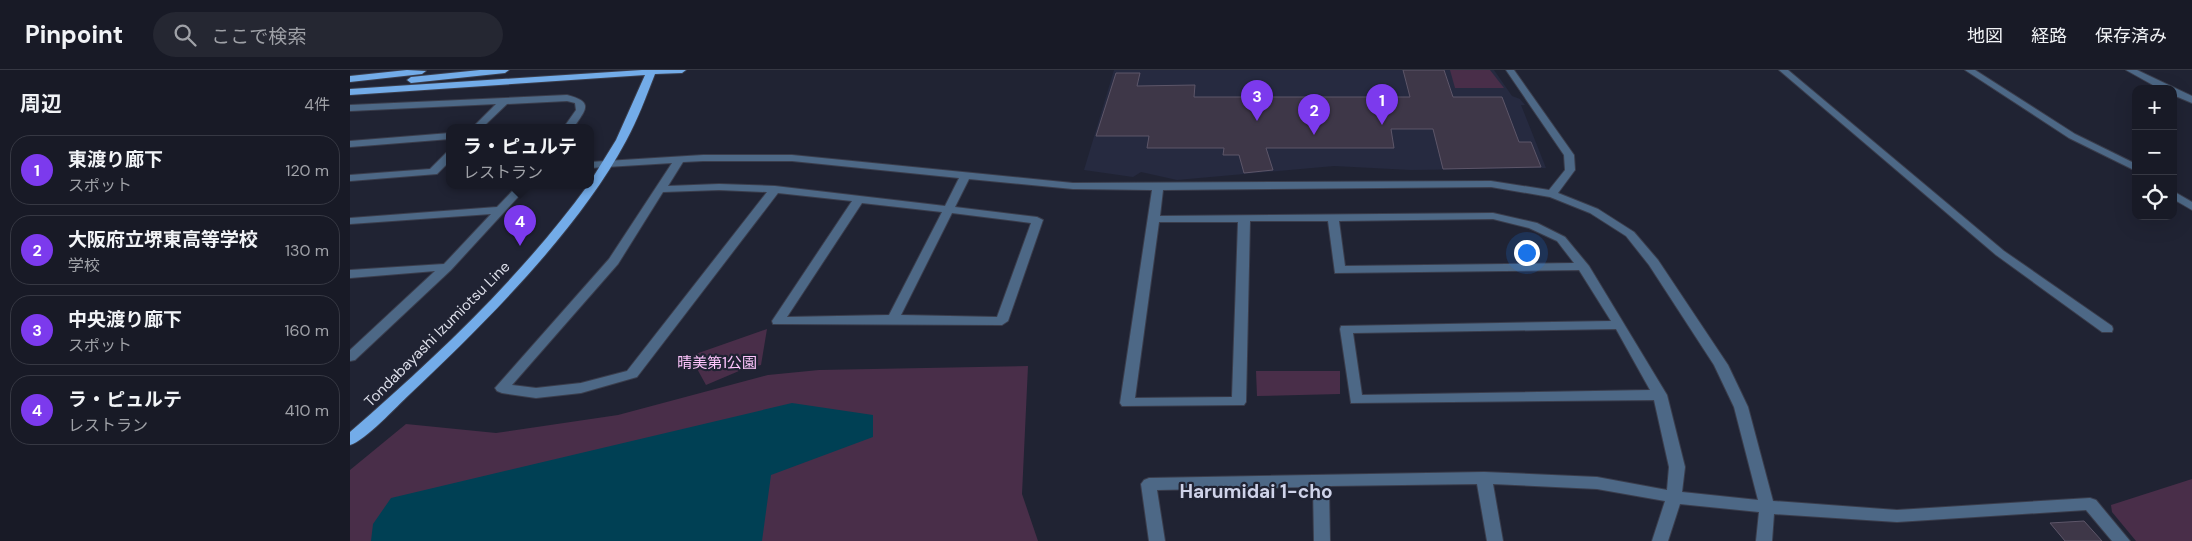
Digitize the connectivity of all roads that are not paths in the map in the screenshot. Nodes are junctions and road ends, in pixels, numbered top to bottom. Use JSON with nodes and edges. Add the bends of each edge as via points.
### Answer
{"nodes":[{"id":1,"x":368,"y":70,"type":"edge"},
{"id":2,"x":434,"y":70,"type":"edge"},
{"id":3,"x":505,"y":70,"type":"edge"},
{"id":4,"x":682,"y":70,"type":"edge"},
{"id":5,"x":1510,"y":70,"type":"edge"},
{"id":6,"x":1783,"y":70,"type":"edge"},
{"id":7,"x":1968,"y":70,"type":"edge"},
{"id":8,"x":2130,"y":70,"type":"edge"},
{"id":9,"x":350,"y":72,"type":"edge"},
{"id":10,"x":651,"y":72,"type":"edge"},
{"id":11,"x":350,"y":79,"type":"edge"},
{"id":12,"x":2160,"y":85,"type":"edge"},
{"id":13,"x":350,"y":87,"type":"edge"},
{"id":14,"x":350,"y":92,"type":"edge"},
{"id":15,"x":2177,"y":93,"type":"edge"},
{"id":16,"x":505,"y":100,"type":"junction"},
{"id":17,"x":2192,"y":100,"type":"edge"},
{"id":18,"x":351,"y":109,"type":"edge"},
{"id":19,"x":481,"y":124,"type":"edge"},
{"id":20,"x":571,"y":124,"type":"edge"},
{"id":21,"x":446,"y":136,"type":"edge"},
{"id":22,"x":350,"y":144,"type":"edge"},
{"id":23,"x":446,"y":159,"type":"edge"},
{"id":24,"x":680,"y":159,"type":"junction"},
{"id":25,"x":608,"y":163,"type":"junction"},
{"id":26,"x":594,"y":165,"type":"edge"},
{"id":27,"x":2132,"y":166,"type":"edge"},
{"id":28,"x":966,"y":175,"type":"junction"},
{"id":29,"x":350,"y":178,"type":"edge"},
{"id":30,"x":594,"y":182,"type":"edge"},
{"id":31,"x":1156,"y":183,"type":"junction"},
{"id":32,"x":520,"y":189,"type":"edge"},
{"id":33,"x":589,"y":189,"type":"edge"},
{"id":34,"x":660,"y":189,"type":"junction"},
{"id":35,"x":775,"y":189,"type":"junction"},
{"id":36,"x":1552,"y":194,"type":"junction"},
{"id":37,"x":2177,"y":197,"type":"edge"},
{"id":38,"x":859,"y":200,"type":"junction"},
{"id":39,"x":2192,"y":207,"type":"edge"},
{"id":40,"x":500,"y":210,"type":"junction"},
{"id":41,"x":948,"y":210,"type":"junction"},
{"id":42,"x":1244,"y":218,"type":"junction"},
{"id":43,"x":1333,"y":218,"type":"junction"},
{"id":44,"x":1154,"y":219,"type":"junction"},
{"id":45,"x":350,"y":221,"type":"edge"},
{"id":46,"x":1583,"y":266,"type":"junction"},
{"id":47,"x":447,"y":267,"type":"junction"},
{"id":48,"x":350,"y":274,"type":"edge"},
{"id":49,"x":893,"y":319,"type":"junction"},
{"id":50,"x":1620,"y":325,"type":"junction"},
{"id":51,"x":2108,"y":329,"type":"dead end"},
{"id":52,"x":350,"y":357,"type":"edge"},
{"id":53,"x":1660,"y":395,"type":"junction"},
{"id":54,"x":350,"y":440,"type":"edge"},
{"id":55,"x":1484,"y":478,"type":"junction"},
{"id":56,"x":1321,"y":481,"type":"junction"},
{"id":57,"x":1674,"y":497,"type":"junction"},
{"id":58,"x":1767,"y":507,"type":"junction"},
{"id":59,"x":1157,"y":541,"type":"edge"},
{"id":60,"x":1322,"y":541,"type":"edge"},
{"id":61,"x":1495,"y":541,"type":"edge"},
{"id":62,"x":1660,"y":541,"type":"edge"},
{"id":63,"x":1764,"y":541,"type":"edge"},
{"id":64,"x":2122,"y":541,"type":"edge"}],
"edges":[{"from":1,"to":9,"type":"main road"},
{"from":2,"to":11,"type":"main road"},
{"from":3,"to":13,"type":"main road"},
{"from":4,"to":10,"type":"main road"},
{"from":5,"to":36,"type":"street","via":[[1569,155],[1570,170]]},
{"from":6,"to":51,"type":"street","via":[[2000,252]]},
{"from":7,"to":27,"type":"street","via":[[2072,136]]},
{"from":8,"to":12,"type":"street"},
{"from":10,"to":14,"type":"main road"},
{"from":10,"to":25,"type":"main road","name":"Tondabayashi Izumiotsu Line"},
{"from":15,"to":17,"type":"street"},
{"from":16,"to":18,"type":"street"},
{"from":16,"to":19,"type":"street"},
{"from":16,"to":20,"type":"street","via":[[567,98],[581,105]]},
{"from":21,"to":22,"type":"street"},
{"from":23,"to":29,"type":"street","via":[[433,172]]},
{"from":24,"to":25,"type":"street"},
{"from":24,"to":28,"type":"street","via":[[802,159]]},
{"from":24,"to":34,"type":"street"},
{"from":25,"to":26,"type":"street"},
{"from":25,"to":30,"type":"main road","name":"Tondabayashi Izumiotsu Line"},
{"from":28,"to":31,"type":"street","via":[[1055,185]]},
{"from":28,"to":41,"type":"street"},
{"from":31,"to":36,"type":"street","via":[[1491,184]]},
{"from":31,"to":44,"type":"street"},
{"from":32,"to":40,"type":"street"},
{"from":33,"to":54,"type":"main road","name":"Tondabayashi Izumiotsu Line","via":[[526,268],[470,327]]},
{"from":34,"to":35,"type":"street"},
{"from":34,"to":35,"type":"street","via":[[614,261],[502,388],[536,393],[580,388],[632,374]]},
{"from":35,"to":38,"type":"street"},
{"from":36,"to":58,"type":"street","via":[[1594,211],[1630,234],[1654,263],[1721,365],[1741,407]]},
{"from":37,"to":39,"type":"street"},
{"from":38,"to":41,"type":"street"},
{"from":38,"to":49,"type":"street","via":[[778,321]]},
{"from":40,"to":45,"type":"street"},
{"from":40,"to":47,"type":"street"},
{"from":41,"to":49,"type":"street"},
{"from":41,"to":49,"type":"street","via":[[1038,220],[1002,321]]},
{"from":42,"to":43,"type":"street"},
{"from":42,"to":44,"type":"street"},
{"from":42,"to":44,"type":"street","via":[[1239,402],[1127,403]]},
{"from":43,"to":46,"type":"street","via":[[1493,216],[1532,225],[1561,238]]},
{"from":43,"to":46,"type":"street","via":[[1339,270]]},
{"from":46,"to":50,"type":"street"},
{"from":47,"to":48,"type":"street"},
{"from":47,"to":52,"type":"street"},
{"from":50,"to":53,"type":"street"},
{"from":50,"to":53,"type":"street","via":[[1346,328],[1356,400]]},
{"from":53,"to":57,"type":"street","via":[[1677,468]]},
{"from":55,"to":56,"type":"street"},
{"from":55,"to":57,"type":"street","via":[[1597,484]]},
{"from":55,"to":61,"type":"street"},
{"from":56,"to":59,"type":"street","via":[[1149,484]]},
{"from":56,"to":60,"type":"street"},
{"from":57,"to":58,"type":"street"},
{"from":57,"to":62,"type":"street"},
{"from":58,"to":63,"type":"street"},
{"from":58,"to":64,"type":"street","via":[[1897,516],[2090,504]]}]}
